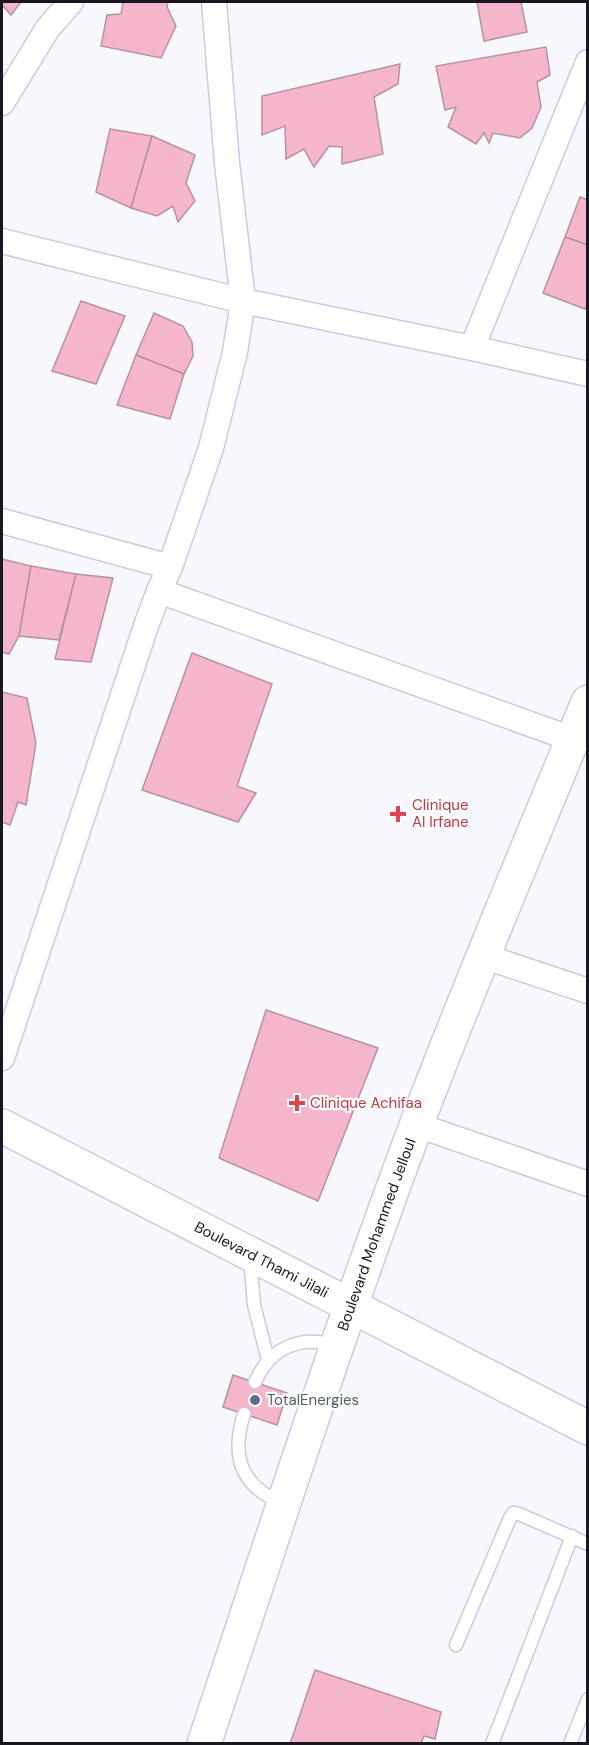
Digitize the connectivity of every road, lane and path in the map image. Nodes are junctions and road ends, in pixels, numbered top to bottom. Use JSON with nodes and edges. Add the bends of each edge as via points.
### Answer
{"nodes":[{"id":1,"x":70,"y":2,"type":"edge"},
{"id":2,"x":214,"y":2,"type":"edge"},
{"id":3,"x":588,"y":62,"type":"edge"},
{"id":4,"x":2,"y":103,"type":"edge"},
{"id":5,"x":2,"y":241,"type":"edge"},
{"id":6,"x":243,"y":301,"type":"junction"},
{"id":7,"x":472,"y":348,"type":"junction"},
{"id":8,"x":588,"y":374,"type":"edge"},
{"id":9,"x":2,"y":520,"type":"edge"},
{"id":10,"x":170,"y":567,"type":"junction"},
{"id":11,"x":159,"y":591,"type":"junction"},
{"id":12,"x":582,"y":719,"type":"edge"},
{"id":13,"x":483,"y":956,"type":"junction"},
{"id":14,"x":588,"y":991,"type":"edge"},
{"id":15,"x":2,"y":1058,"type":"edge"},
{"id":16,"x":417,"y":1125,"type":"junction"},
{"id":17,"x":2,"y":1126,"type":"edge"},
{"id":18,"x":588,"y":1184,"type":"edge"},
{"id":19,"x":250,"y":1254,"type":"junction"},
{"id":20,"x":350,"y":1306,"type":"junction"},
{"id":21,"x":337,"y":1346,"type":"junction"},
{"id":22,"x":268,"y":1360,"type":"junction"},
{"id":23,"x":255,"y":1382,"type":"dead end"},
{"id":24,"x":244,"y":1414,"type":"dead end"},
{"id":25,"x":588,"y":1428,"type":"edge"},
{"id":26,"x":284,"y":1504,"type":"junction"},
{"id":27,"x":572,"y":1536,"type":"junction"},
{"id":28,"x":588,"y":1544,"type":"edge"},
{"id":29,"x":456,"y":1645,"type":"dead end"},
{"id":30,"x":588,"y":1699,"type":"edge"},
{"id":31,"x":204,"y":1743,"type":"edge"},
{"id":32,"x":492,"y":1743,"type":"edge"},
{"id":33,"x":570,"y":1743,"type":"edge"}],
"edges":[{"from":1,"to":4,"type":"street","via":[[48,28]]},
{"from":2,"to":6,"type":"street"},
{"from":3,"to":7,"type":"street"},
{"from":5,"to":6,"type":"street"},
{"from":6,"to":7,"type":"street"},
{"from":6,"to":10,"type":"street","via":[[236,352],[211,448]]},
{"from":7,"to":8,"type":"street"},
{"from":9,"to":10,"type":"street"},
{"from":10,"to":11,"type":"street"},
{"from":11,"to":12,"type":"street"},
{"from":11,"to":15,"type":"street"},
{"from":12,"to":13,"type":"street","name":"Boulevard Mohammed Jelloul"},
{"from":13,"to":14,"type":"street"},
{"from":13,"to":16,"type":"street","name":"Boulevard Mohammed Jelloul"},
{"from":16,"to":18,"type":"street"},
{"from":16,"to":20,"type":"street","name":"Boulevard Mohammed Jelloul"},
{"from":17,"to":19,"type":"street","name":"Boulevard Thami Jilali"},
{"from":19,"to":20,"type":"street","name":"Boulevard Thami Jilali"},
{"from":19,"to":22,"type":"lane","via":[[254,1305]]},
{"from":20,"to":21,"type":"street","name":"Boulevard Mohammed Jelloul"},
{"from":20,"to":25,"type":"street","name":"Boulevard Thami Jilali"},
{"from":21,"to":22,"type":"lane","via":[[319,1341],[300,1342]]},
{"from":21,"to":26,"type":"street","name":"Boulevard Mohammed Jelloul"},
{"from":22,"to":23,"type":"lane"},
{"from":24,"to":26,"type":"lane","via":[[237,1445],[246,1476],[257,1489]]},
{"from":26,"to":31,"type":"street","name":"Boulevard Mohammed Jelloul"},
{"from":27,"to":28,"type":"lane"},
{"from":27,"to":29,"type":"lane","via":[[513,1513]]},
{"from":27,"to":32,"type":"lane"},
{"from":30,"to":33,"type":"lane"}]}
